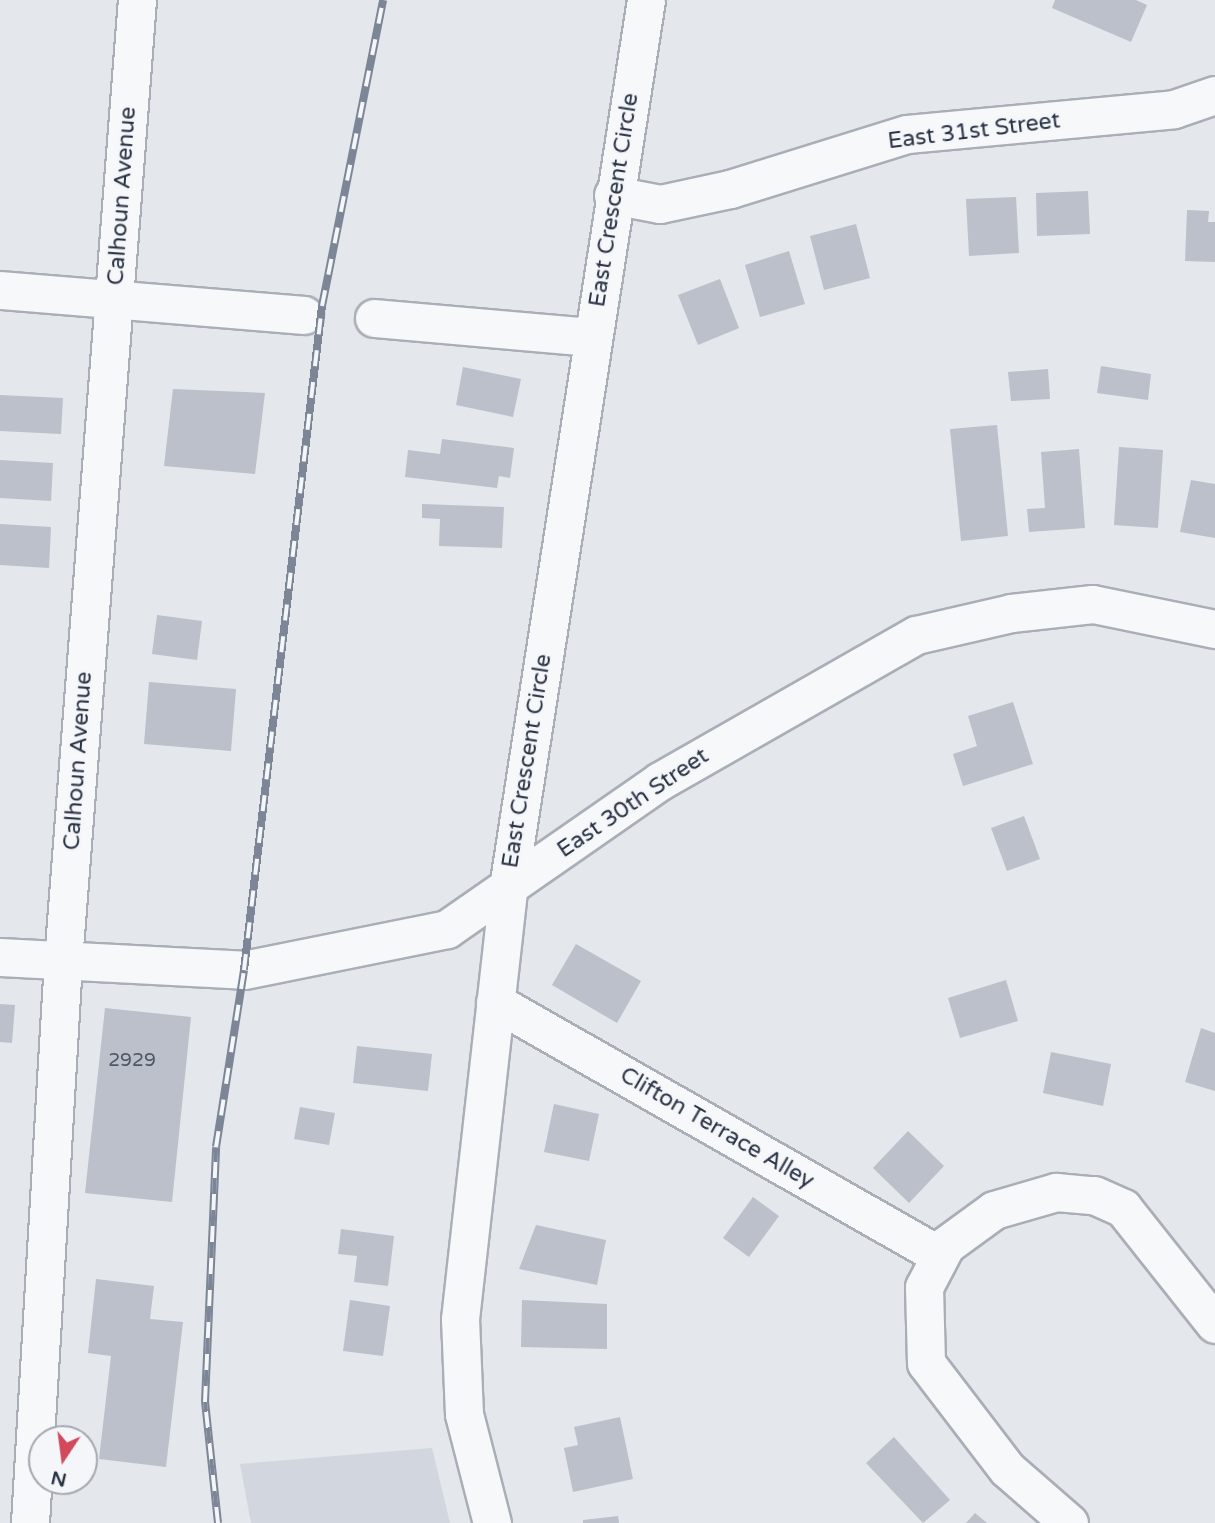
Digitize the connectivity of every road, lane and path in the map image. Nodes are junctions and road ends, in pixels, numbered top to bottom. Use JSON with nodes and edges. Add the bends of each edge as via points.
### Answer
{"nodes":[{"id":1,"x":137,"y":0,"type":"edge"},
{"id":2,"x":646,"y":0,"type":"edge"},
{"id":3,"x":1215,"y":95,"type":"edge"},
{"id":4,"x":613,"y":195,"type":"junction"},
{"id":5,"x":0,"y":290,"type":"edge"},
{"id":6,"x":115,"y":298,"type":"junction"},
{"id":7,"x":304,"y":315,"type":"dead end"},
{"id":8,"x":374,"y":318,"type":"dead end"},
{"id":9,"x":592,"y":338,"type":"junction"},
{"id":10,"x":1215,"y":629,"type":"edge"},
{"id":11,"x":508,"y":888,"type":"junction"},
{"id":12,"x":0,"y":957,"type":"edge"},
{"id":13,"x":63,"y":961,"type":"junction"},
{"id":14,"x":495,"y":1002,"type":"junction"},
{"id":15,"x":939,"y":1255,"type":"junction"},
{"id":16,"x":1215,"y":1324,"type":"edge"},
{"id":17,"x":30,"y":1523,"type":"edge"},
{"id":18,"x":492,"y":1523,"type":"edge"},
{"id":19,"x":1069,"y":1523,"type":"edge"}],
"edges":[{"from":1,"to":6,"type":"street","name":"Calhoun Avenue"},
{"from":2,"to":4,"type":"street","name":"East Crescent Circle"},
{"from":3,"to":4,"type":"street","name":"East 31st Street","via":[[1174,109],[907,134],[730,189],[660,204]]},
{"from":4,"to":9,"type":"street","name":"East Crescent Circle"},
{"from":5,"to":6,"type":"street"},
{"from":6,"to":7,"type":"street"},
{"from":6,"to":13,"type":"street","name":"Calhoun Avenue"},
{"from":8,"to":9,"type":"street"},
{"from":9,"to":11,"type":"street","name":"East Crescent Circle"},
{"from":10,"to":11,"type":"street","name":"East 30th Street","via":[[1093,604],[1011,613],[916,635],[660,781]]},
{"from":11,"to":13,"type":"street","name":"East 30th Street","via":[[447,929],[283,964],[244,970]]},
{"from":11,"to":14,"type":"street","name":"East Crescent Circle"},
{"from":12,"to":13,"type":"street","name":"East 30th Street"},
{"from":13,"to":17,"type":"street","name":"Calhoun Avenue"},
{"from":14,"to":15,"type":"street","name":"Clifton Terrace Alley"},
{"from":14,"to":18,"type":"street","name":"East Crescent Circle","via":[[460,1319],[464,1413]]},
{"from":15,"to":16,"type":"street","via":[[994,1210],[1056,1192],[1094,1195],[1123,1208]]},
{"from":15,"to":19,"type":"street","via":[[924,1287],[926,1363],[1007,1469]]}]}
